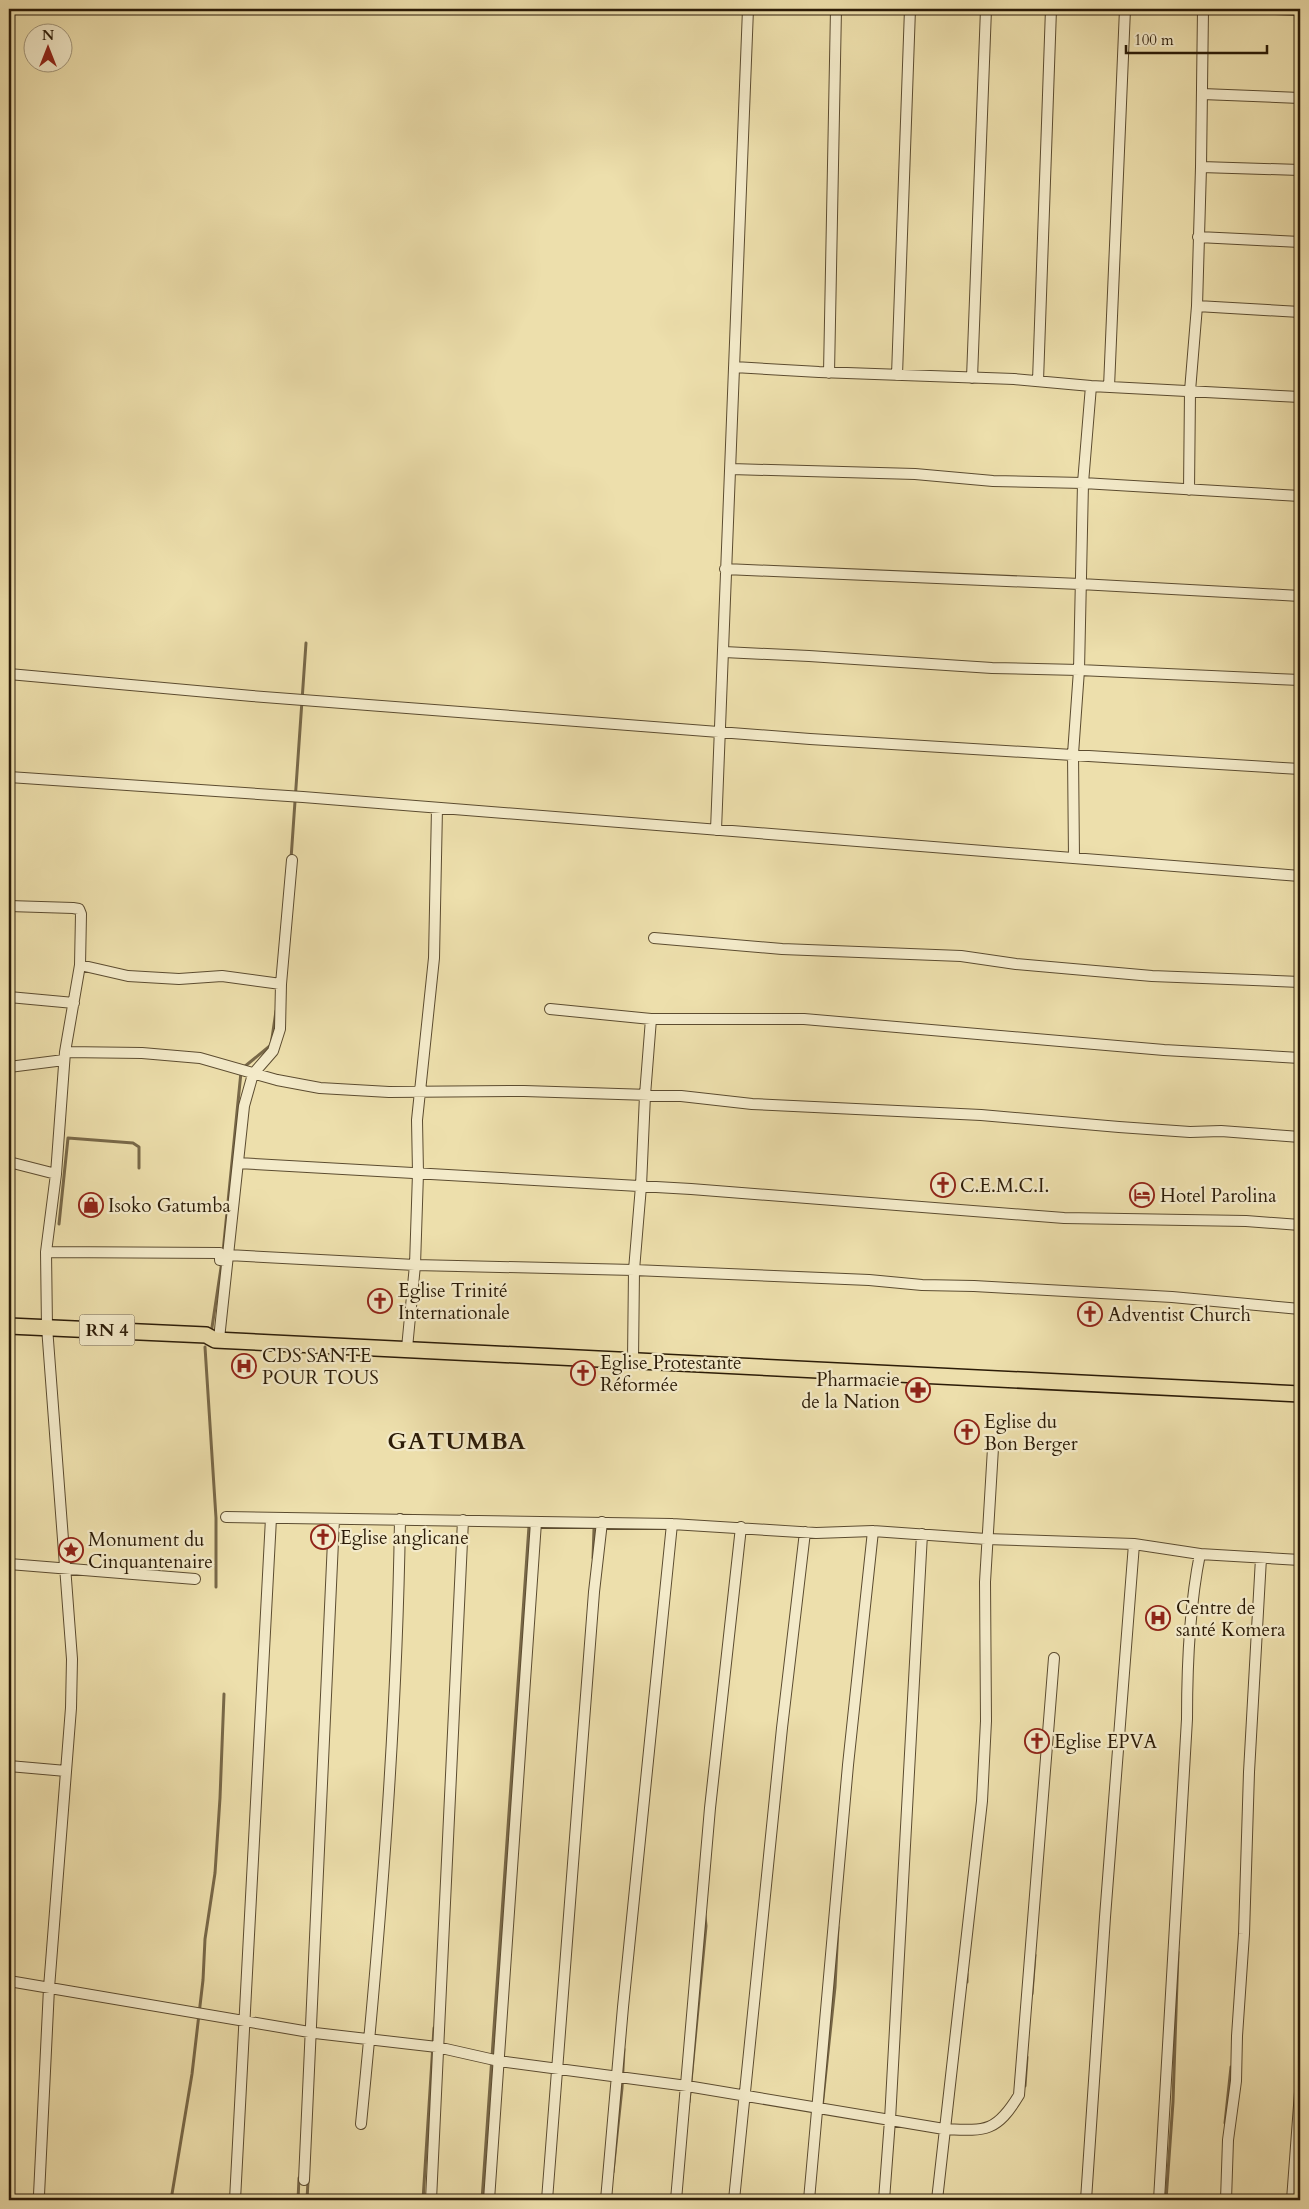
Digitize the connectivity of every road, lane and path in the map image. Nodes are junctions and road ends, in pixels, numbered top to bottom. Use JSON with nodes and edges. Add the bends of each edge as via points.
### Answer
{"nodes":[{"id":1,"x":748,"y":9,"type":"edge"},
{"id":2,"x":836,"y":9,"type":"edge"},
{"id":3,"x":910,"y":9,"type":"edge"},
{"id":4,"x":986,"y":9,"type":"edge"},
{"id":5,"x":1051,"y":9,"type":"edge"},
{"id":6,"x":1125,"y":9,"type":"edge"},
{"id":7,"x":1203,"y":9,"type":"edge"},
{"id":8,"x":1275,"y":9,"type":"edge"},
{"id":9,"x":1300,"y":10,"type":"edge"},
{"id":10,"x":1202,"y":94,"type":"junction"},
{"id":11,"x":1300,"y":98,"type":"edge"},
{"id":12,"x":1201,"y":167,"type":"junction"},
{"id":13,"x":1300,"y":170,"type":"edge"},
{"id":14,"x":1198,"y":237,"type":"junction"},
{"id":15,"x":1300,"y":242,"type":"edge"},
{"id":16,"x":1196,"y":306,"type":"junction"},
{"id":17,"x":1300,"y":312,"type":"edge"},
{"id":18,"x":734,"y":368,"type":"junction"},
{"id":19,"x":829,"y":373,"type":"junction"},
{"id":20,"x":897,"y":376,"type":"junction"},
{"id":21,"x":972,"y":378,"type":"junction"},
{"id":22,"x":1038,"y":381,"type":"junction"},
{"id":23,"x":1090,"y":386,"type":"junction"},
{"id":24,"x":1109,"y":387,"type":"junction"},
{"id":25,"x":1190,"y":391,"type":"junction"},
{"id":26,"x":1300,"y":397,"type":"edge"},
{"id":27,"x":731,"y":469,"type":"junction"},
{"id":28,"x":1083,"y":483,"type":"junction"},
{"id":29,"x":1188,"y":490,"type":"junction"},
{"id":30,"x":1300,"y":496,"type":"edge"},
{"id":31,"x":725,"y":569,"type":"junction"},
{"id":32,"x":1080,"y":584,"type":"junction"},
{"id":33,"x":1300,"y":596,"type":"edge"},
{"id":34,"x":724,"y":652,"type":"junction"},
{"id":35,"x":1079,"y":670,"type":"junction"},
{"id":36,"x":9,"y":674,"type":"edge"},
{"id":37,"x":1300,"y":680,"type":"edge"},
{"id":38,"x":719,"y":732,"type":"junction"},
{"id":39,"x":1073,"y":754,"type":"junction"},
{"id":40,"x":1300,"y":769,"type":"edge"},
{"id":41,"x":9,"y":777,"type":"edge"},
{"id":42,"x":437,"y":808,"type":"junction"},
{"id":43,"x":716,"y":830,"type":"junction"},
{"id":44,"x":1074,"y":858,"type":"junction"},
{"id":45,"x":292,"y":860,"type":"dead end"},
{"id":46,"x":1300,"y":876,"type":"edge"},
{"id":47,"x":9,"y":906,"type":"edge"},
{"id":48,"x":654,"y":938,"type":"dead end"},
{"id":49,"x":80,"y":965,"type":"junction"},
{"id":50,"x":1300,"y":982,"type":"edge"},
{"id":51,"x":278,"y":984,"type":"junction"},
{"id":52,"x":9,"y":997,"type":"edge"},
{"id":53,"x":74,"y":1003,"type":"junction"},
{"id":54,"x":550,"y":1009,"type":"dead end"},
{"id":55,"x":651,"y":1019,"type":"junction"},
{"id":56,"x":64,"y":1056,"type":"junction"},
{"id":57,"x":1300,"y":1058,"type":"edge"},
{"id":58,"x":9,"y":1067,"type":"edge"},
{"id":59,"x":245,"y":1072,"type":"junction"},
{"id":60,"x":421,"y":1093,"type":"junction"},
{"id":61,"x":644,"y":1095,"type":"junction"},
{"id":62,"x":1300,"y":1137,"type":"edge"},
{"id":63,"x":9,"y":1162,"type":"edge"},
{"id":64,"x":238,"y":1163,"type":"junction"},
{"id":65,"x":418,"y":1173,"type":"junction"},
{"id":66,"x":56,"y":1174,"type":"junction"},
{"id":67,"x":641,"y":1186,"type":"junction"},
{"id":68,"x":1300,"y":1225,"type":"edge"},
{"id":69,"x":46,"y":1252,"type":"junction"},
{"id":70,"x":225,"y":1259,"type":"junction"},
{"id":71,"x":414,"y":1265,"type":"junction"},
{"id":72,"x":634,"y":1270,"type":"junction"},
{"id":73,"x":1300,"y":1309,"type":"edge"},
{"id":74,"x":9,"y":1326,"type":"edge"},
{"id":75,"x":47,"y":1327,"type":"junction"},
{"id":76,"x":219,"y":1339,"type":"junction"},
{"id":77,"x":407,"y":1348,"type":"junction"},
{"id":78,"x":633,"y":1360,"type":"junction"},
{"id":79,"x":1300,"y":1394,"type":"edge"},
{"id":80,"x":993,"y":1448,"type":"dead end"},
{"id":81,"x":226,"y":1516,"type":"dead end"},
{"id":82,"x":271,"y":1518,"type":"junction"},
{"id":83,"x":334,"y":1520,"type":"junction"},
{"id":84,"x":400,"y":1520,"type":"junction"},
{"id":85,"x":463,"y":1520,"type":"junction"},
{"id":86,"x":536,"y":1522,"type":"junction"},
{"id":87,"x":602,"y":1522,"type":"junction"},
{"id":88,"x":672,"y":1524,"type":"junction"},
{"id":89,"x":740,"y":1527,"type":"junction"},
{"id":90,"x":873,"y":1531,"type":"junction"},
{"id":91,"x":805,"y":1532,"type":"junction"},
{"id":92,"x":922,"y":1534,"type":"junction"},
{"id":93,"x":986,"y":1539,"type":"junction"},
{"id":94,"x":1134,"y":1544,"type":"junction"},
{"id":95,"x":1200,"y":1554,"type":"junction"},
{"id":96,"x":1261,"y":1558,"type":"junction"},
{"id":97,"x":1300,"y":1560,"type":"edge"},
{"id":98,"x":9,"y":1564,"type":"edge"},
{"id":99,"x":64,"y":1568,"type":"junction"},
{"id":100,"x":195,"y":1579,"type":"dead end"},
{"id":101,"x":1054,"y":1658,"type":"dead end"},
{"id":102,"x":9,"y":1766,"type":"edge"},
{"id":103,"x":66,"y":1771,"type":"junction"},
{"id":104,"x":9,"y":1981,"type":"edge"},
{"id":105,"x":49,"y":1988,"type":"junction"},
{"id":106,"x":244,"y":2020,"type":"junction"},
{"id":107,"x":311,"y":2032,"type":"junction"},
{"id":108,"x":370,"y":2039,"type":"junction"},
{"id":109,"x":437,"y":2047,"type":"junction"},
{"id":110,"x":498,"y":2061,"type":"junction"},
{"id":111,"x":558,"y":2069,"type":"junction"},
{"id":112,"x":618,"y":2078,"type":"junction"},
{"id":113,"x":687,"y":2086,"type":"junction"},
{"id":114,"x":1300,"y":2092,"type":"edge"},
{"id":115,"x":746,"y":2096,"type":"junction"},
{"id":116,"x":818,"y":2109,"type":"junction"},
{"id":117,"x":890,"y":2120,"type":"junction"},
{"id":118,"x":361,"y":2124,"type":"dead end"},
{"id":119,"x":944,"y":2129,"type":"junction"},
{"id":120,"x":304,"y":2180,"type":"dead end"},
{"id":121,"x":39,"y":2195,"type":"dead end"},
{"id":122,"x":235,"y":2200,"type":"edge"},
{"id":123,"x":431,"y":2200,"type":"edge"},
{"id":124,"x":489,"y":2200,"type":"edge"},
{"id":125,"x":548,"y":2200,"type":"edge"},
{"id":126,"x":606,"y":2200,"type":"edge"},
{"id":127,"x":676,"y":2200,"type":"edge"},
{"id":128,"x":734,"y":2200,"type":"edge"},
{"id":129,"x":809,"y":2200,"type":"edge"},
{"id":130,"x":884,"y":2200,"type":"edge"},
{"id":131,"x":936,"y":2200,"type":"edge"},
{"id":132,"x":1086,"y":2200,"type":"edge"},
{"id":133,"x":1159,"y":2200,"type":"edge"},
{"id":134,"x":1226,"y":2200,"type":"edge"},
{"id":135,"x":1292,"y":2200,"type":"edge"}],
"edges":[{"from":1,"to":18,"type":"street"},
{"from":2,"to":19,"type":"street"},
{"from":3,"to":20,"type":"street"},
{"from":4,"to":21,"type":"street"},
{"from":5,"to":22,"type":"street"},
{"from":6,"to":24,"type":"street"},
{"from":7,"to":10,"type":"street"},
{"from":8,"to":9,"type":"street"},
{"from":10,"to":11,"type":"street"},
{"from":10,"to":12,"type":"street"},
{"from":12,"to":13,"type":"street"},
{"from":12,"to":14,"type":"street"},
{"from":14,"to":15,"type":"street"},
{"from":14,"to":16,"type":"street"},
{"from":16,"to":17,"type":"street"},
{"from":16,"to":25,"type":"street"},
{"from":18,"to":19,"type":"street"},
{"from":18,"to":27,"type":"street"},
{"from":19,"to":20,"type":"street"},
{"from":20,"to":21,"type":"street"},
{"from":21,"to":22,"type":"street"},
{"from":22,"to":23,"type":"street"},
{"from":23,"to":24,"type":"street"},
{"from":23,"to":28,"type":"street"},
{"from":24,"to":25,"type":"street"},
{"from":25,"to":26,"type":"street"},
{"from":25,"to":29,"type":"street"},
{"from":27,"to":28,"type":"street"},
{"from":27,"to":31,"type":"street"},
{"from":28,"to":29,"type":"street"},
{"from":28,"to":32,"type":"street"},
{"from":29,"to":30,"type":"street"},
{"from":31,"to":32,"type":"street"},
{"from":31,"to":34,"type":"street"},
{"from":32,"to":33,"type":"street"},
{"from":32,"to":35,"type":"street"},
{"from":34,"to":35,"type":"street"},
{"from":34,"to":38,"type":"street"},
{"from":35,"to":37,"type":"street"},
{"from":35,"to":39,"type":"street"},
{"from":36,"to":38,"type":"street"},
{"from":38,"to":39,"type":"street"},
{"from":38,"to":43,"type":"street"},
{"from":39,"to":40,"type":"street"},
{"from":39,"to":44,"type":"street"},
{"from":41,"to":42,"type":"street"},
{"from":42,"to":43,"type":"street"},
{"from":42,"to":60,"type":"street","via":[[434,958]]},
{"from":43,"to":44,"type":"street"},
{"from":44,"to":46,"type":"street"},
{"from":45,"to":51,"type":"street"},
{"from":47,"to":49,"type":"street","via":[[79,909]]},
{"from":48,"to":50,"type":"street","via":[[782,949],[961,956],[1152,976]]},
{"from":49,"to":51,"type":"street","via":[[128,976],[187,979],[222,976]]},
{"from":49,"to":53,"type":"street"},
{"from":51,"to":59,"type":"street","via":[[280,1029],[273,1051]]},
{"from":52,"to":53,"type":"street"},
{"from":53,"to":56,"type":"street"},
{"from":54,"to":55,"type":"street"},
{"from":55,"to":57,"type":"street","via":[[804,1019],[1154,1050]]},
{"from":55,"to":61,"type":"street"},
{"from":56,"to":58,"type":"street"},
{"from":56,"to":59,"type":"street","via":[[142,1053],[200,1058]]},
{"from":56,"to":66,"type":"street"},
{"from":59,"to":60,"type":"street","via":[[320,1088]]},
{"from":59,"to":64,"type":"street"},
{"from":60,"to":61,"type":"street","via":[[524,1091]]},
{"from":60,"to":65,"type":"street"},
{"from":61,"to":62,"type":"street"},
{"from":61,"to":67,"type":"street"},
{"from":63,"to":66,"type":"street"},
{"from":64,"to":65,"type":"street"},
{"from":64,"to":70,"type":"street"},
{"from":65,"to":67,"type":"street"},
{"from":65,"to":71,"type":"street"},
{"from":66,"to":69,"type":"street"},
{"from":67,"to":68,"type":"street","via":[[1064,1218]]},
{"from":67,"to":72,"type":"street"},
{"from":69,"to":70,"type":"street","via":[[220,1253]]},
{"from":69,"to":75,"type":"street"},
{"from":70,"to":71,"type":"street"},
{"from":70,"to":76,"type":"street"},
{"from":71,"to":72,"type":"street"},
{"from":71,"to":77,"type":"street"},
{"from":72,"to":73,"type":"street","via":[[1172,1297]]},
{"from":72,"to":78,"type":"street"},
{"from":74,"to":75,"type":"main road","number":"RN 4"},
{"from":75,"to":76,"type":"main road","number":"RN 4","via":[[206,1335]]},
{"from":75,"to":99,"type":"street"},
{"from":76,"to":77,"type":"main road","number":"RN 4"},
{"from":77,"to":78,"type":"main road","number":"RN 4"},
{"from":78,"to":79,"type":"main road","number":"RN 4"},
{"from":80,"to":93,"type":"street"},
{"from":81,"to":82,"type":"street"},
{"from":82,"to":83,"type":"street"},
{"from":82,"to":106,"type":"street"},
{"from":83,"to":84,"type":"street"},
{"from":83,"to":107,"type":"street"},
{"from":84,"to":85,"type":"street"},
{"from":84,"to":108,"type":"street","via":[[391,1746]]},
{"from":85,"to":86,"type":"street"},
{"from":85,"to":109,"type":"street"},
{"from":86,"to":87,"type":"street"},
{"from":86,"to":110,"type":"street"},
{"from":87,"to":88,"type":"street"},
{"from":87,"to":111,"type":"street"},
{"from":88,"to":89,"type":"street"},
{"from":88,"to":112,"type":"street"},
{"from":89,"to":91,"type":"street"},
{"from":89,"to":113,"type":"street","via":[[710,1808]]},
{"from":90,"to":91,"type":"street"},
{"from":90,"to":92,"type":"street"},
{"from":90,"to":116,"type":"street","via":[[848,1765]]},
{"from":91,"to":115,"type":"street","via":[[748,2052]]},
{"from":92,"to":93,"type":"street"},
{"from":92,"to":117,"type":"street"},
{"from":93,"to":94,"type":"street"},
{"from":93,"to":119,"type":"street","via":[[986,1721],[982,1801]]},
{"from":94,"to":95,"type":"street"},
{"from":94,"to":132,"type":"street"},
{"from":95,"to":96,"type":"street"},
{"from":95,"to":133,"type":"street","via":[[1187,1666]]},
{"from":96,"to":97,"type":"street"},
{"from":96,"to":134,"type":"street","via":[[1236,2081],[1228,2140]]},
{"from":98,"to":99,"type":"street"},
{"from":99,"to":100,"type":"street"},
{"from":99,"to":103,"type":"street","via":[[72,1660]]},
{"from":101,"to":119,"type":"street","via":[[1019,2095],[1000,2122],[988,2128]]},
{"from":102,"to":103,"type":"street"},
{"from":103,"to":105,"type":"street"},
{"from":104,"to":105,"type":"street"},
{"from":105,"to":106,"type":"street"},
{"from":105,"to":121,"type":"street"},
{"from":106,"to":107,"type":"street"},
{"from":106,"to":122,"type":"street"},
{"from":107,"to":108,"type":"street"},
{"from":107,"to":120,"type":"street"},
{"from":108,"to":109,"type":"street"},
{"from":108,"to":118,"type":"street"},
{"from":109,"to":110,"type":"street"},
{"from":109,"to":123,"type":"street"},
{"from":110,"to":111,"type":"street"},
{"from":110,"to":124,"type":"street"},
{"from":111,"to":112,"type":"street"},
{"from":111,"to":125,"type":"street"},
{"from":112,"to":113,"type":"street"},
{"from":112,"to":126,"type":"street"},
{"from":113,"to":115,"type":"street"},
{"from":113,"to":127,"type":"street"},
{"from":114,"to":135,"type":"street"},
{"from":115,"to":116,"type":"street"},
{"from":115,"to":128,"type":"street"},
{"from":116,"to":117,"type":"street"},
{"from":116,"to":129,"type":"street"},
{"from":117,"to":119,"type":"street"},
{"from":117,"to":130,"type":"street"},
{"from":119,"to":131,"type":"street"}]}
